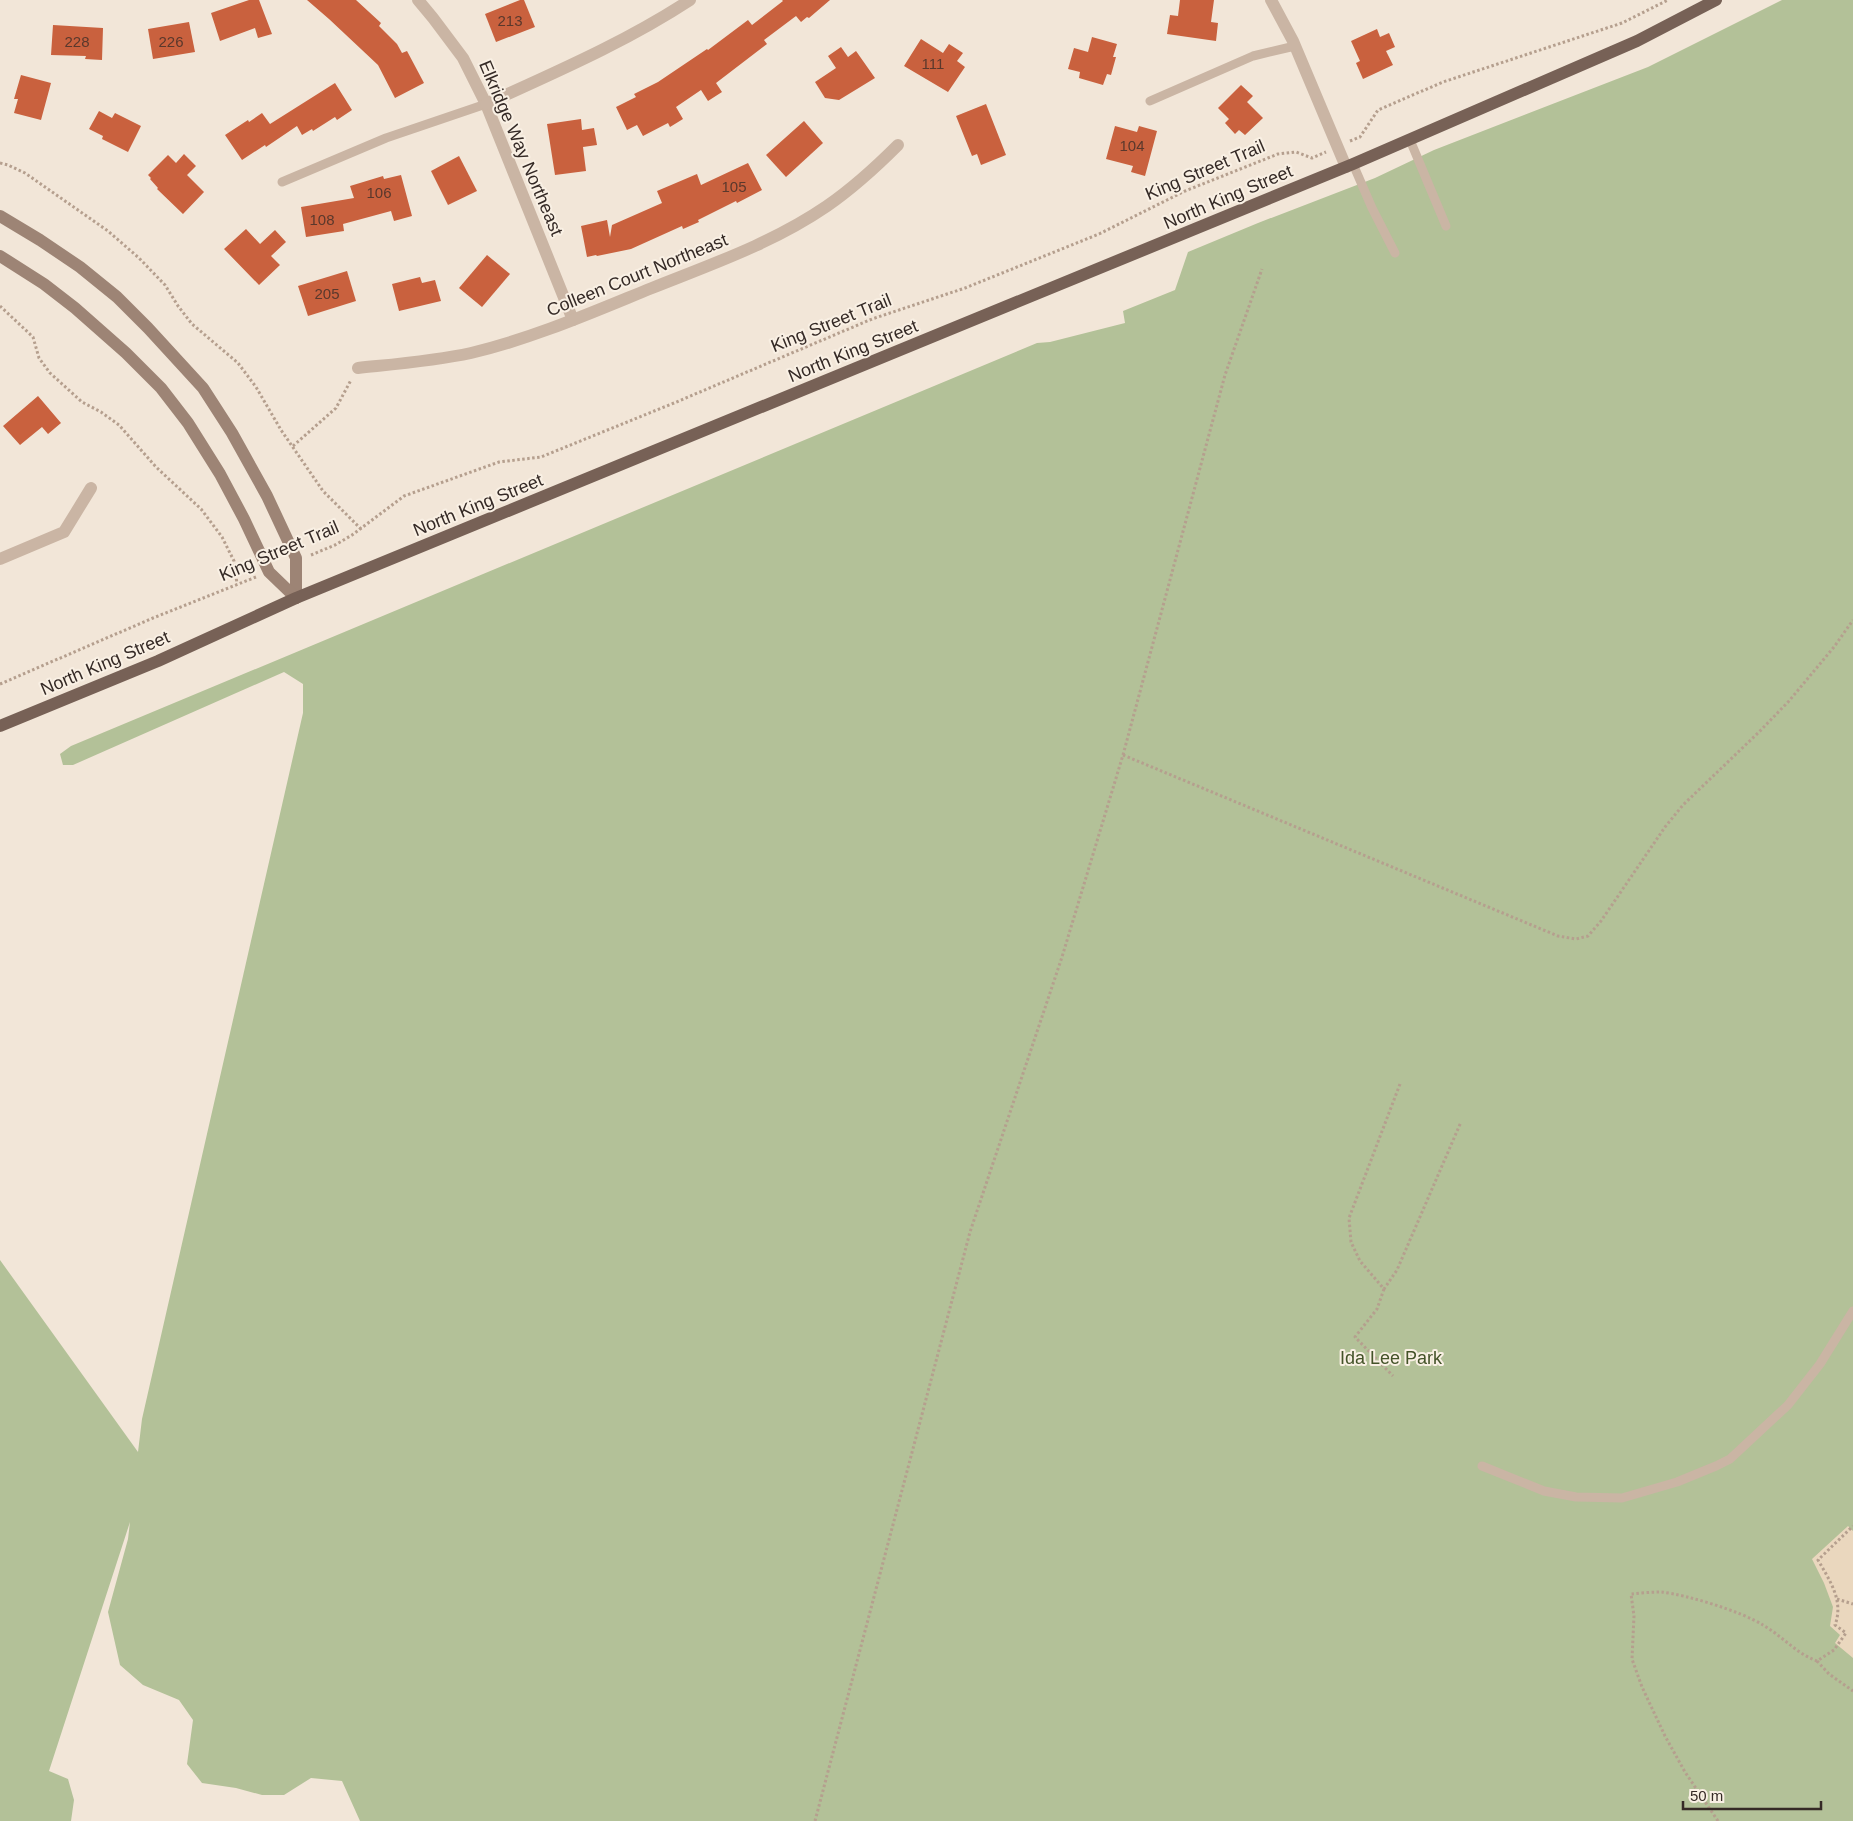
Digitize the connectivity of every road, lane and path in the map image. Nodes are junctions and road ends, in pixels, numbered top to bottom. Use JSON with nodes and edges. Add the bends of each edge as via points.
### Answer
{"nodes":[{"id":1,"x":418,"y":0,"type":"edge"},
{"id":2,"x":690,"y":0,"type":"edge"},
{"id":3,"x":1271,"y":0,"type":"edge"},
{"id":4,"x":1668,"y":0,"type":"edge"},
{"id":5,"x":1716,"y":0,"type":"edge"},
{"id":6,"x":1295,"y":46,"type":"junction"},
{"id":7,"x":1150,"y":101,"type":"dead end"},
{"id":8,"x":486,"y":104,"type":"junction"},
{"id":9,"x":1410,"y":140,"type":"junction"},
{"id":10,"x":898,"y":145,"type":"dead end"},
{"id":11,"x":1337,"y":147,"type":"junction"},
{"id":12,"x":0,"y":163,"type":"edge"},
{"id":13,"x":1350,"y":166,"type":"junction"},
{"id":14,"x":282,"y":182,"type":"dead end"},
{"id":15,"x":0,"y":216,"type":"edge"},
{"id":16,"x":1446,"y":226,"type":"dead end"},
{"id":17,"x":1395,"y":253,"type":"dead end"},
{"id":18,"x":0,"y":256,"type":"edge"},
{"id":19,"x":1262,"y":268,"type":"dead end"},
{"id":20,"x":0,"y":306,"type":"edge"},
{"id":21,"x":573,"y":320,"type":"junction"},
{"id":22,"x":358,"y":368,"type":"joint"},
{"id":23,"x":293,"y":446,"type":"junction"},
{"id":24,"x":91,"y":488,"type":"dead end"},
{"id":25,"x":361,"y":529,"type":"junction"},
{"id":26,"x":0,"y":559,"type":"edge"},
{"id":27,"x":297,"y":560,"type":"junction"},
{"id":28,"x":269,"y":572,"type":"junction"},
{"id":29,"x":237,"y":584,"type":"junction"},
{"id":30,"x":296,"y":598,"type":"junction"},
{"id":31,"x":1853,"y":620,"type":"edge"},
{"id":32,"x":0,"y":684,"type":"edge"},
{"id":33,"x":0,"y":726,"type":"edge"},
{"id":34,"x":1123,"y":755,"type":"junction"},
{"id":35,"x":1400,"y":1084,"type":"dead end"},
{"id":36,"x":1461,"y":1122,"type":"dead end"},
{"id":37,"x":1384,"y":1289,"type":"junction"},
{"id":38,"x":1853,"y":1311,"type":"edge"},
{"id":39,"x":1393,"y":1376,"type":"dead end"},
{"id":40,"x":1482,"y":1466,"type":"dead end"},
{"id":41,"x":1853,"y":1526,"type":"edge"},
{"id":42,"x":1837,"y":1599,"type":"junction"},
{"id":43,"x":1853,"y":1604,"type":"edge"},
{"id":44,"x":1817,"y":1660,"type":"junction"},
{"id":45,"x":1853,"y":1691,"type":"edge"},
{"id":46,"x":815,"y":1821,"type":"edge"},
{"id":47,"x":1718,"y":1821,"type":"edge"}],
"edges":[{"from":1,"to":8,"type":"street","name":"Elkridge Way Northeast","via":[[462,58]]},
{"from":2,"to":8,"type":"street","via":[[598,53]]},
{"from":3,"to":6,"type":"street"},
{"from":4,"to":11,"type":"path","name":"King Street Trail","via":[[1622,23],[1443,82],[1378,110],[1360,137]]},
{"from":5,"to":9,"type":"main road","name":"North King Street","via":[[1637,41]]},
{"from":6,"to":7,"type":"lane","via":[[1253,56]]},
{"from":6,"to":11,"type":"street"},
{"from":8,"to":14,"type":"lane","via":[[386,138]]},
{"from":8,"to":21,"type":"street","name":"Elkridge Way Northeast"},
{"from":9,"to":13,"type":"main road","name":"North King Street"},
{"from":9,"to":16,"type":"lane"},
{"from":10,"to":21,"type":"street","name":"Colleen Court Northeast","via":[[850,189],[775,236],[717,263]]},
{"from":11,"to":13,"type":"street"},
{"from":11,"to":25,"type":"path","name":"King Street Trail","via":[[1312,158],[1296,152],[1278,154],[1185,191],[1099,234],[965,288],[872,320],[541,456],[499,462],[404,496]]},
{"from":12,"to":23,"type":"path","via":[[25,173],[76,207],[139,258],[165,285],[192,324],[238,364]]},
{"from":13,"to":17,"type":"lane"},
{"from":13,"to":30,"type":"main road","name":"North King Street"},
{"from":15,"to":27,"type":"main road","via":[[72,262],[117,297],[202,388],[263,488]]},
{"from":18,"to":28,"type":"main road","via":[[75,308],[161,388],[220,474]]},
{"from":19,"to":34,"type":"path","via":[[1225,375]]},
{"from":20,"to":29,"type":"path","via":[[33,337],[39,358],[50,373],[82,402],[119,425],[156,467],[201,509],[222,537],[234,561]]},
{"from":21,"to":22,"type":"street","name":"Colleen Court Northeast","via":[[469,353],[436,360]]},
{"from":22,"to":23,"type":"path","via":[[336,408]]},
{"from":23,"to":25,"type":"path","via":[[323,491]]},
{"from":24,"to":26,"type":"street","via":[[64,532]]},
{"from":25,"to":27,"type":"path","name":"King Street Trail","via":[[335,545]]},
{"from":27,"to":30,"type":"main road"},
{"from":28,"to":29,"type":"path","name":"King Street Trail"},
{"from":28,"to":30,"type":"main road"},
{"from":29,"to":32,"type":"path","name":"King Street Trail"},
{"from":30,"to":33,"type":"main road","name":"North King Street","via":[[158,661]]},
{"from":31,"to":34,"type":"path","via":[[1789,702],[1683,805],[1588,936],[1576,939],[1558,936]]},
{"from":34,"to":46,"type":"path","via":[[1062,957],[970,1232]]},
{"from":35,"to":37,"type":"path","via":[[1349,1218],[1352,1242],[1360,1260]]},
{"from":36,"to":37,"type":"path","via":[[1397,1270]]},
{"from":37,"to":39,"type":"path","via":[[1377,1308],[1354,1337]]},
{"from":38,"to":40,"type":"lane","via":[[1820,1364],[1788,1405],[1730,1459],[1716,1466],[1677,1482],[1622,1498],[1576,1497],[1544,1492]]},
{"from":41,"to":42,"type":"path","via":[[1818,1560]]},
{"from":42,"to":43,"type":"path"},
{"from":42,"to":44,"type":"path","via":[[1839,1606],[1835,1625],[1846,1633],[1834,1650]]},
{"from":44,"to":45,"type":"path","via":[[1829,1674]]},
{"from":44,"to":47,"type":"path","via":[[1807,1658],[1759,1622],[1736,1612],[1660,1592],[1630,1594],[1634,1616],[1632,1659],[1642,1687],[1665,1736]]}]}
